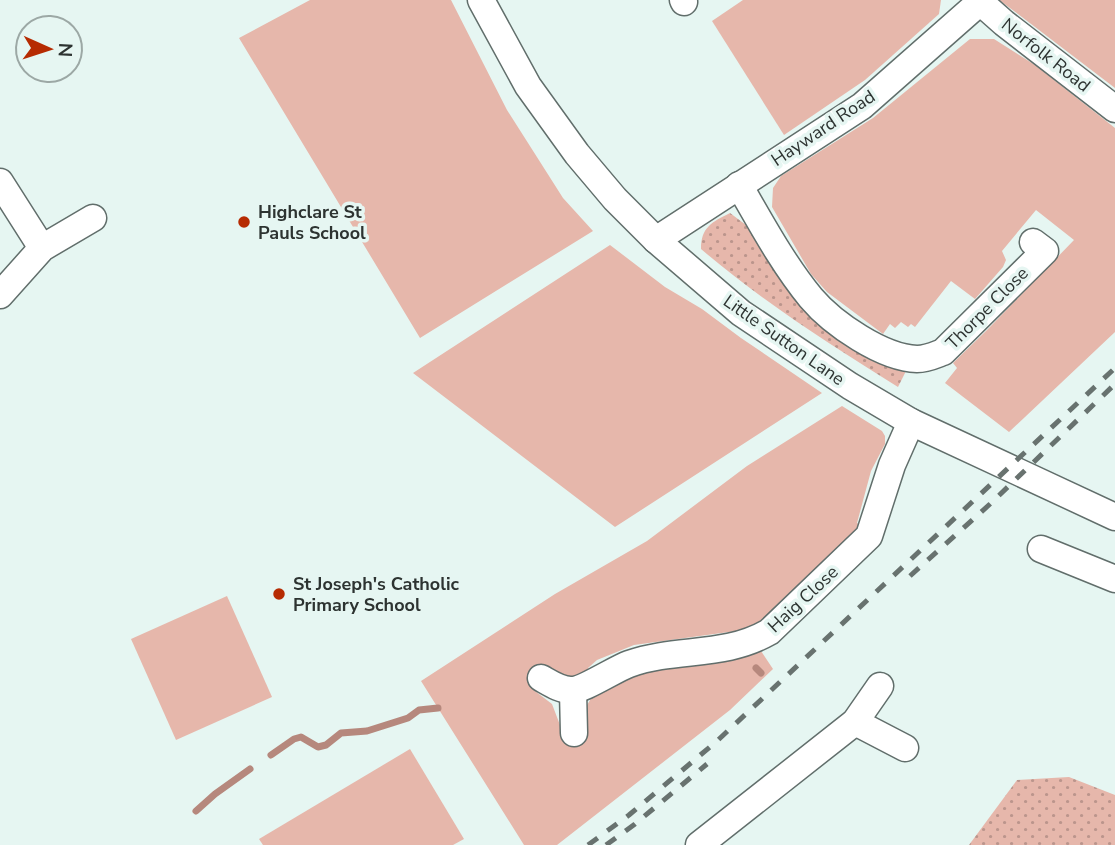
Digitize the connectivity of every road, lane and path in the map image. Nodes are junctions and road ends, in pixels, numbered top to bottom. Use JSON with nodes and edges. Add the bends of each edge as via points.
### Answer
{"nodes":[{"id":1,"x":481,"y":0,"type":"edge"},
{"id":2,"x":979,"y":1,"type":"edge"},
{"id":3,"x":1115,"y":109,"type":"edge"},
{"id":4,"x":0,"y":182,"type":"edge"},
{"id":5,"x":739,"y":185,"type":"junction"},
{"id":6,"x":93,"y":218,"type":"dead end"},
{"id":7,"x":656,"y":240,"type":"junction"},
{"id":8,"x":1033,"y":242,"type":"dead end"},
{"id":9,"x":42,"y":247,"type":"junction"},
{"id":10,"x":0,"y":295,"type":"edge"},
{"id":11,"x":911,"y":422,"type":"junction"},
{"id":12,"x":1115,"y":517,"type":"edge"},
{"id":13,"x":1041,"y":549,"type":"dead end"},
{"id":14,"x":1115,"y":579,"type":"edge"},
{"id":15,"x":541,"y":678,"type":"dead end"},
{"id":16,"x":880,"y":686,"type":"dead end"},
{"id":17,"x":573,"y":691,"type":"junction"},
{"id":18,"x":855,"y":722,"type":"junction"},
{"id":19,"x":574,"y":733,"type":"dead end"},
{"id":20,"x":905,"y":748,"type":"dead end"},
{"id":21,"x":699,"y":845,"type":"edge"}],
"edges":[{"from":1,"to":7,"type":"street","name":"Little Sutton Lane","via":[[528,86],[577,154]]},
{"from":2,"to":3,"type":"street","name":"Norfolk Road"},
{"from":2,"to":5,"type":"street","name":"Hayward Road","via":[[862,106]]},
{"from":4,"to":9,"type":"street"},
{"from":5,"to":7,"type":"street","name":"Hayward Road"},
{"from":5,"to":8,"type":"street","name":"Thorpe Close","via":[[813,300],[877,347],[916,359],[943,352],[1045,251]]},
{"from":6,"to":9,"type":"street"},
{"from":7,"to":11,"type":"street","name":"Little Sutton Lane","via":[[741,313]]},
{"from":9,"to":10,"type":"street"},
{"from":11,"to":12,"type":"street","name":"Little Sutton Lane"},
{"from":11,"to":17,"type":"street","name":"Haig Close","via":[[869,536],[769,632],[731,648],[653,656]]},
{"from":13,"to":14,"type":"street"},
{"from":15,"to":17,"type":"street"},
{"from":16,"to":18,"type":"street"},
{"from":17,"to":19,"type":"street"},
{"from":18,"to":20,"type":"street"},
{"from":18,"to":21,"type":"street"}]}
